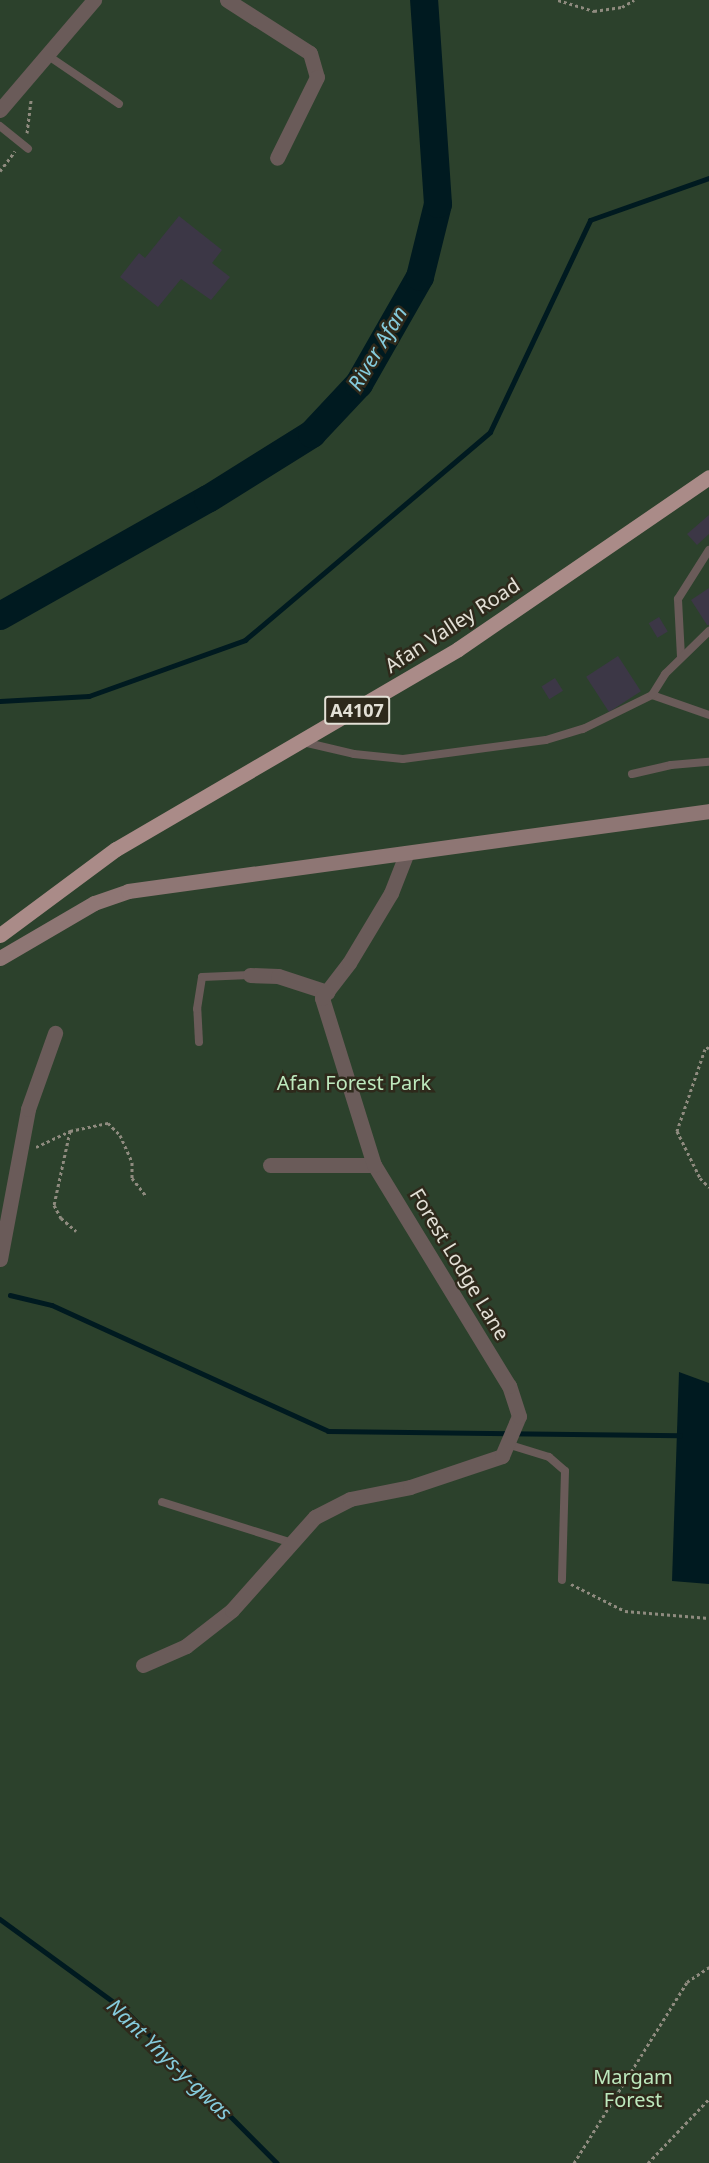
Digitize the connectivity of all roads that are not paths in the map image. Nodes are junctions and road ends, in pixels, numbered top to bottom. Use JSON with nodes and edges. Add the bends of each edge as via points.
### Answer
{"nodes":[{"id":1,"x":94,"y":0,"type":"edge"},
{"id":2,"x":227,"y":0,"type":"edge"},
{"id":3,"x":46,"y":56,"type":"junction"},
{"id":4,"x":119,"y":104,"type":"dead end"},
{"id":5,"x":0,"y":110,"type":"edge"},
{"id":6,"x":0,"y":126,"type":"edge"},
{"id":7,"x":24,"y":146,"type":"road end"},
{"id":8,"x":277,"y":158,"type":"dead end"},
{"id":9,"x":709,"y":477,"type":"edge"},
{"id":10,"x":709,"y":550,"type":"edge"},
{"id":11,"x":709,"y":631,"type":"edge"},
{"id":12,"x":681,"y":657,"type":"junction"},
{"id":13,"x":652,"y":695,"type":"junction"},
{"id":14,"x":707,"y":716,"type":"edge"},
{"id":15,"x":303,"y":742,"type":"junction"},
{"id":16,"x":709,"y":762,"type":"edge"},
{"id":17,"x":632,"y":774,"type":"dead end"},
{"id":18,"x":709,"y":811,"type":"edge"},
{"id":19,"x":406,"y":855,"type":"junction"},
{"id":20,"x":0,"y":935,"type":"edge"},
{"id":21,"x":0,"y":958,"type":"edge"},
{"id":22,"x":250,"y":975,"type":"joint"},
{"id":23,"x":327,"y":992,"type":"junction"},
{"id":24,"x":55,"y":1033,"type":"dead end"},
{"id":25,"x":199,"y":1042,"type":"dead end"},
{"id":26,"x":270,"y":1165,"type":"dead end"},
{"id":27,"x":374,"y":1165,"type":"junction"},
{"id":28,"x":0,"y":1259,"type":"edge"},
{"id":29,"x":511,"y":1436,"type":"junction"},
{"id":30,"x":162,"y":1502,"type":"dead end"},
{"id":31,"x":292,"y":1543,"type":"junction"},
{"id":32,"x":562,"y":1580,"type":"road end"},
{"id":33,"x":143,"y":1665,"type":"dead end"}],
"edges":[{"from":1,"to":3,"type":"street"},
{"from":2,"to":8,"type":"street","via":[[310,53],[317,77]]},
{"from":3,"to":4,"type":"lane"},
{"from":3,"to":5,"type":"street"},
{"from":6,"to":7,"type":"lane"},
{"from":9,"to":15,"type":"main road","name":"Afan Valley Road","number":"A4107","via":[[458,649]]},
{"from":10,"to":12,"type":"lane","via":[[678,599]]},
{"from":11,"to":12,"type":"lane"},
{"from":12,"to":13,"type":"lane"},
{"from":13,"to":14,"type":"lane"},
{"from":13,"to":15,"type":"lane","via":[[583,729],[546,740],[403,759],[354,754]]},
{"from":15,"to":20,"type":"main road","name":"Afan Valley Road","number":"A4107","via":[[116,849]]},
{"from":16,"to":17,"type":"lane"},
{"from":18,"to":19,"type":"main road","via":[[646,817]]},
{"from":19,"to":21,"type":"main road","via":[[128,891],[94,903]]},
{"from":19,"to":23,"type":"street","via":[[391,893],[350,963]]},
{"from":22,"to":23,"type":"street","via":[[278,976]]},
{"from":22,"to":25,"type":"lane","via":[[202,977],[197,1009]]},
{"from":23,"to":27,"type":"street","name":"Forest Lodge Lane","via":[[322,998]]},
{"from":24,"to":28,"type":"street","via":[[28,1109]]},
{"from":26,"to":27,"type":"street"},
{"from":27,"to":29,"type":"street","name":"Forest Lodge Lane","via":[[509,1386],[519,1416]]},
{"from":29,"to":31,"type":"street","via":[[502,1456],[410,1487],[350,1499],[315,1517]]},
{"from":29,"to":32,"type":"lane","via":[[549,1457],[565,1471]]},
{"from":30,"to":31,"type":"lane"},
{"from":31,"to":33,"type":"street","via":[[232,1610],[186,1646]]}]}
